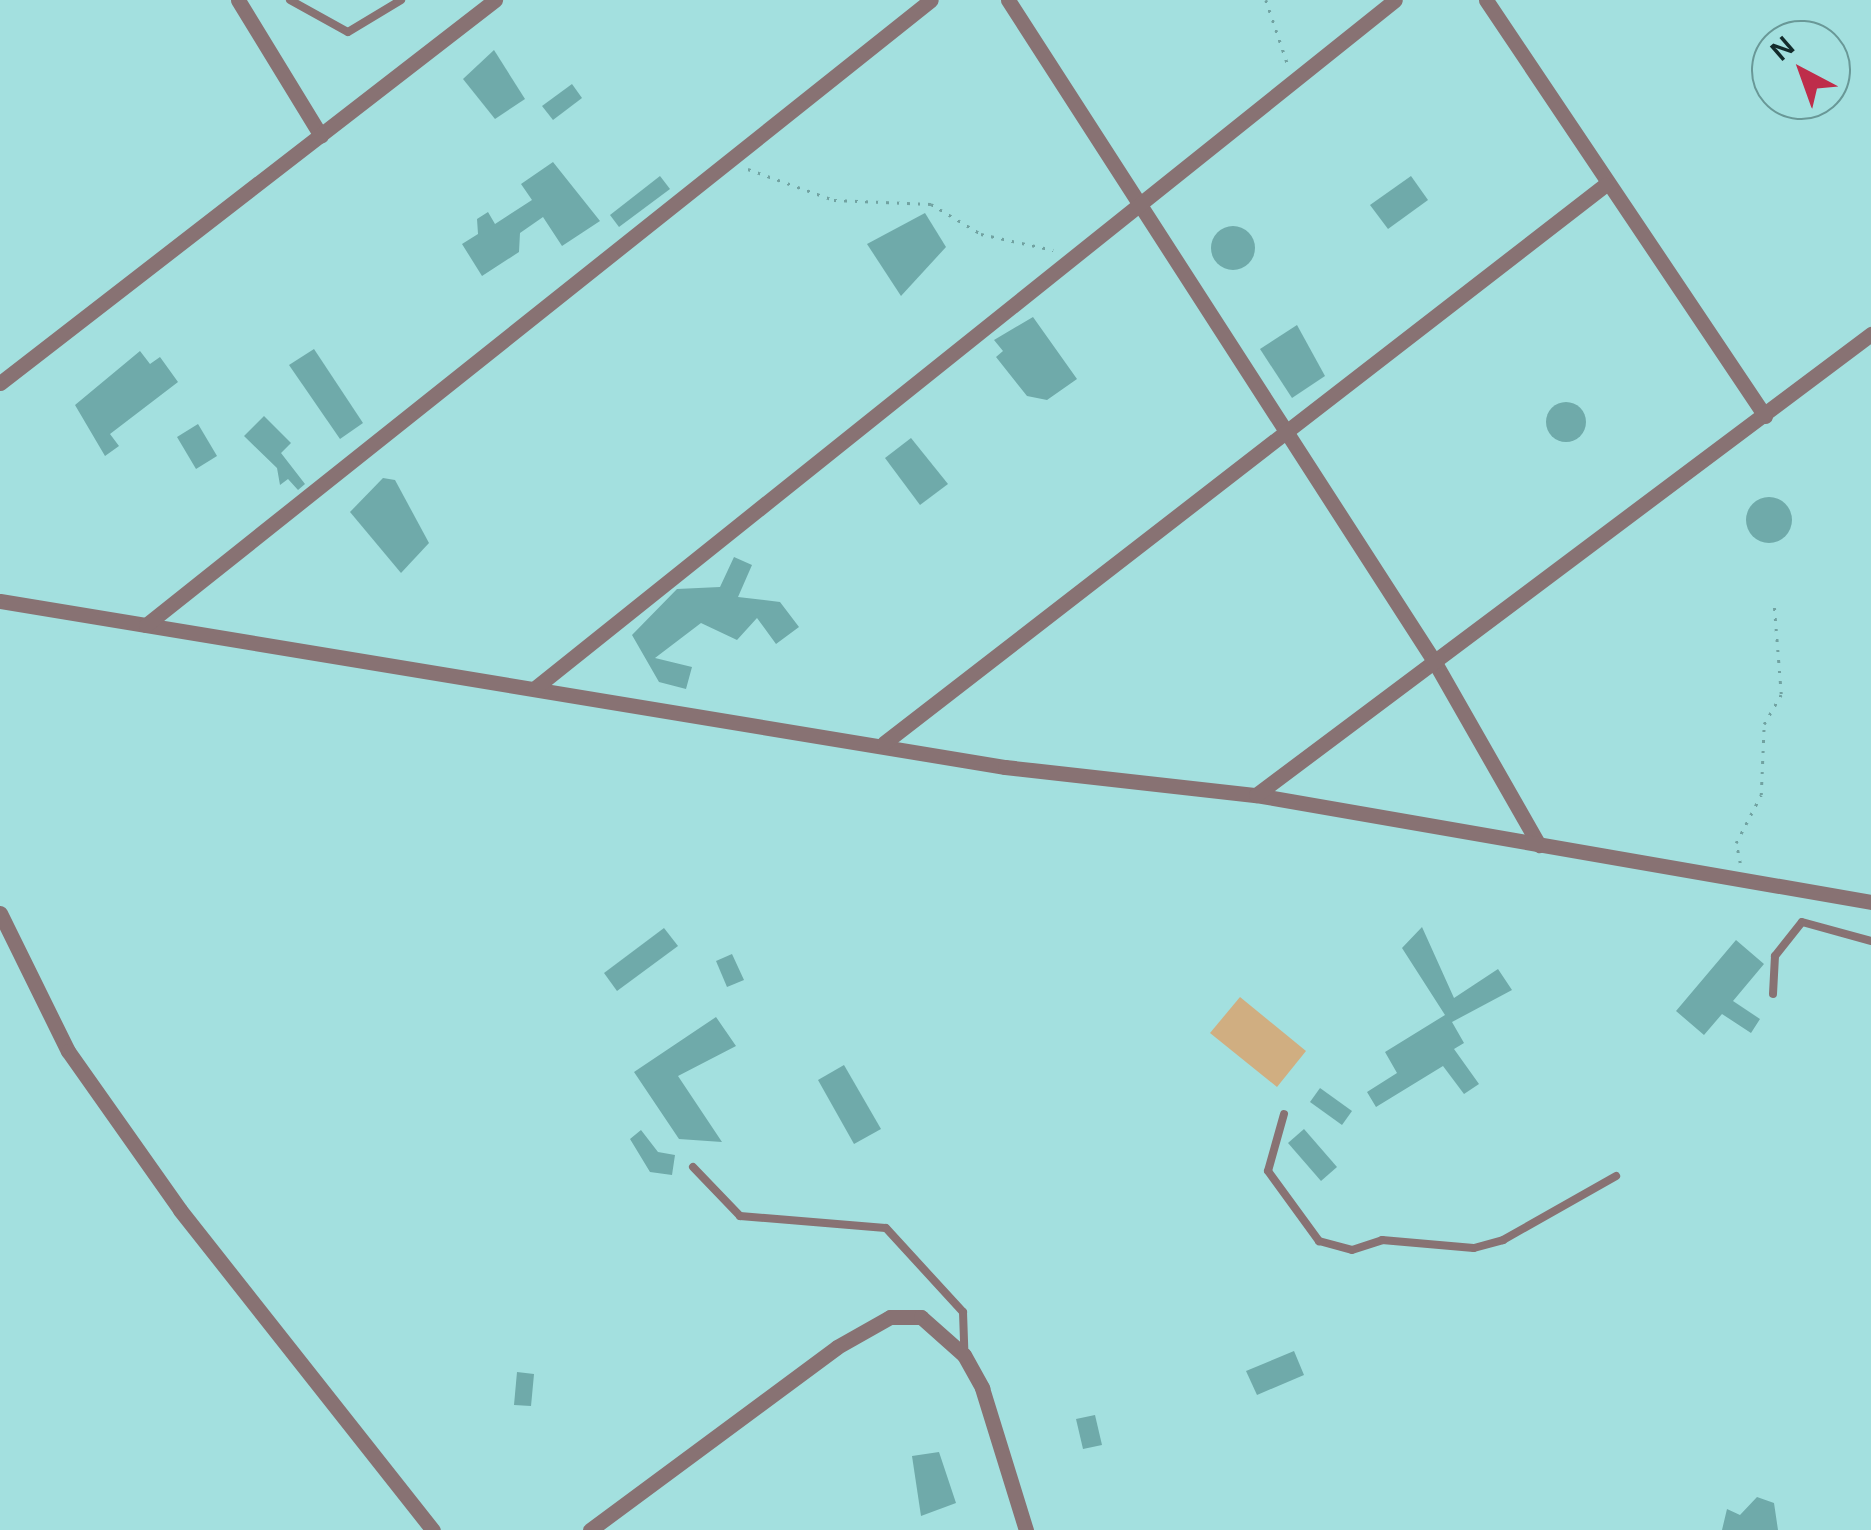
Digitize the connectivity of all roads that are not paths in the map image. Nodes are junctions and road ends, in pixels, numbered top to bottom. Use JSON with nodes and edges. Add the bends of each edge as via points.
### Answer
{"nodes":[{"id":1,"x":238,"y":0,"type":"edge"},
{"id":2,"x":290,"y":0,"type":"edge"},
{"id":3,"x":402,"y":0,"type":"edge"},
{"id":4,"x":496,"y":0,"type":"edge"},
{"id":5,"x":931,"y":0,"type":"edge"},
{"id":6,"x":1008,"y":0,"type":"edge"},
{"id":7,"x":1394,"y":0,"type":"edge"},
{"id":8,"x":1486,"y":0,"type":"edge"},
{"id":9,"x":321,"y":136,"type":"junction"},
{"id":10,"x":1605,"y":185,"type":"junction"},
{"id":11,"x":1137,"y":202,"type":"junction"},
{"id":12,"x":1871,"y":334,"type":"edge"},
{"id":13,"x":0,"y":383,"type":"edge"},
{"id":14,"x":1766,"y":416,"type":"junction"},
{"id":15,"x":1286,"y":428,"type":"junction"},
{"id":16,"x":0,"y":602,"type":"edge"},
{"id":17,"x":146,"y":625,"type":"junction"},
{"id":18,"x":1434,"y":662,"type":"junction"},
{"id":19,"x":536,"y":688,"type":"junction"},
{"id":20,"x":884,"y":743,"type":"junction"},
{"id":21,"x":1256,"y":795,"type":"junction"},
{"id":22,"x":1540,"y":845,"type":"junction"},
{"id":23,"x":1871,"y":902,"type":"edge"},
{"id":24,"x":0,"y":913,"type":"edge"},
{"id":25,"x":1871,"y":941,"type":"edge"},
{"id":26,"x":1773,"y":994,"type":"dead end"},
{"id":27,"x":1284,"y":1114,"type":"dead end"},
{"id":28,"x":694,"y":1167,"type":"dead end"},
{"id":29,"x":1616,"y":1176,"type":"dead end"},
{"id":30,"x":964,"y":1354,"type":"junction"},
{"id":31,"x":432,"y":1530,"type":"edge"},
{"id":32,"x":590,"y":1530,"type":"edge"},
{"id":33,"x":1026,"y":1530,"type":"edge"}],
"edges":[{"from":1,"to":9,"type":"street"},
{"from":2,"to":3,"type":"lane","via":[[348,32]]},
{"from":4,"to":9,"type":"street"},
{"from":5,"to":17,"type":"street"},
{"from":6,"to":11,"type":"street"},
{"from":7,"to":11,"type":"street"},
{"from":8,"to":10,"type":"street"},
{"from":9,"to":13,"type":"street"},
{"from":10,"to":14,"type":"street"},
{"from":10,"to":15,"type":"street"},
{"from":11,"to":15,"type":"street"},
{"from":11,"to":19,"type":"street"},
{"from":12,"to":14,"type":"street"},
{"from":14,"to":18,"type":"street"},
{"from":15,"to":18,"type":"street"},
{"from":15,"to":20,"type":"street"},
{"from":16,"to":17,"type":"street"},
{"from":17,"to":19,"type":"street"},
{"from":18,"to":21,"type":"street"},
{"from":18,"to":22,"type":"street"},
{"from":19,"to":20,"type":"street"},
{"from":20,"to":21,"type":"street","via":[[1005,767]]},
{"from":21,"to":22,"type":"street"},
{"from":22,"to":23,"type":"street"},
{"from":24,"to":31,"type":"street","via":[[68,1051],[357,1443]]},
{"from":25,"to":26,"type":"lane","via":[[1802,922],[1775,956]]},
{"from":27,"to":29,"type":"lane","via":[[1268,1171],[1319,1240],[1352,1250],[1382,1240],[1488,1244]]},
{"from":28,"to":30,"type":"lane","via":[[740,1216],[886,1228],[931,1267],[963,1312]]},
{"from":30,"to":32,"type":"street","via":[[921,1316],[890,1316]]},
{"from":30,"to":33,"type":"street"}]}
